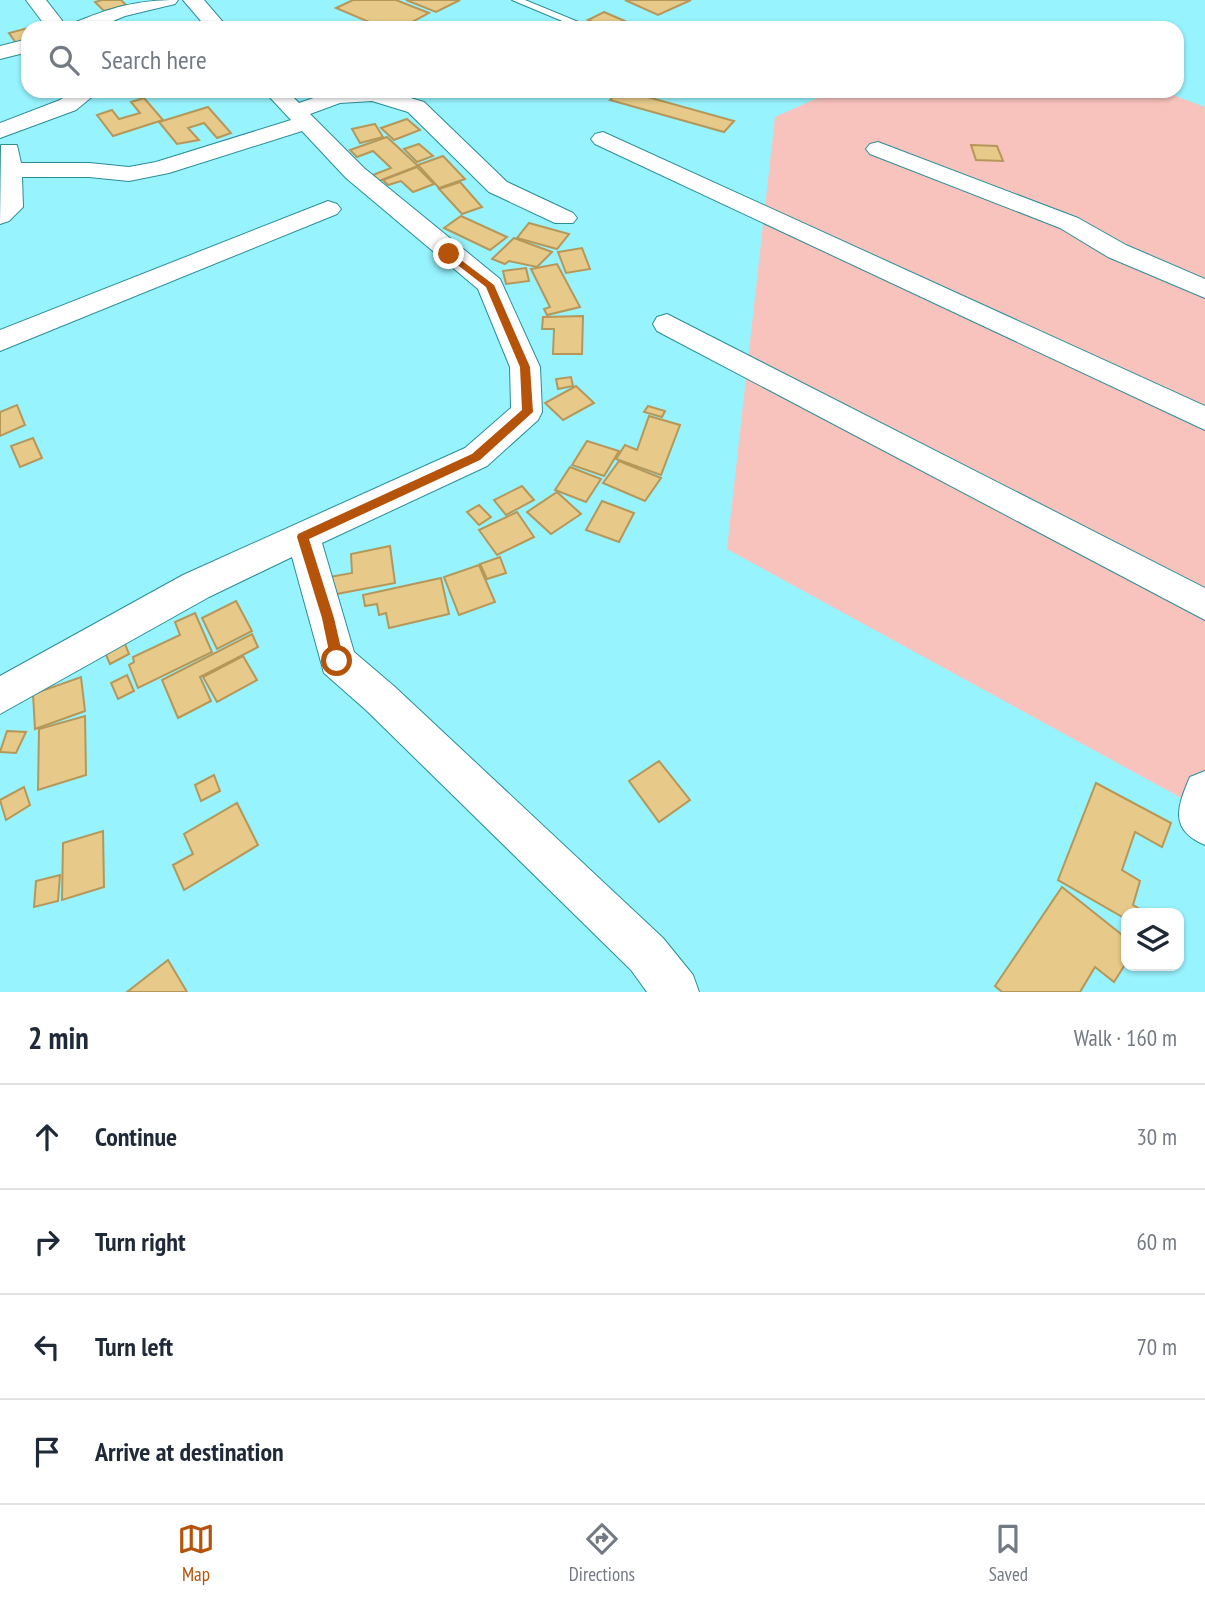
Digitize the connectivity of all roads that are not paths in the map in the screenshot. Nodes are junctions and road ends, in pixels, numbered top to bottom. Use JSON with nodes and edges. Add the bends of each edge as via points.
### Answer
{"nodes":[{"id":1,"x":36,"y":0,"type":"edge"},
{"id":2,"x":168,"y":0,"type":"edge"},
{"id":3,"x":193,"y":0,"type":"edge"},
{"id":4,"x":517,"y":0,"type":"edge"},
{"id":5,"x":52,"y":21,"type":"edge"},
{"id":6,"x":95,"y":21,"type":"edge"},
{"id":7,"x":212,"y":21,"type":"edge"},
{"id":8,"x":570,"y":21,"type":"edge"},
{"id":9,"x":21,"y":48,"type":"edge"},
{"id":10,"x":0,"y":53,"type":"edge"},
{"id":11,"x":78,"y":98,"type":"edge"},
{"id":12,"x":333,"y":98,"type":"edge"},
{"id":13,"x":386,"y":98,"type":"edge"},
{"id":14,"x":291,"y":109,"type":"edge"},
{"id":15,"x":3,"y":130,"type":"edge"},
{"id":16,"x":603,"y":139,"type":"dead end"},
{"id":17,"x":878,"y":149,"type":"dead end"},
{"id":18,"x":12,"y":170,"type":"junction"},
{"id":19,"x":328,"y":209,"type":"dead end"},
{"id":20,"x":0,"y":216,"type":"edge"},
{"id":21,"x":564,"y":218,"type":"dead end"},
{"id":22,"x":1205,"y":289,"type":"edge"},
{"id":23,"x":667,"y":324,"type":"dead end"},
{"id":24,"x":0,"y":341,"type":"edge"},
{"id":25,"x":1205,"y":419,"type":"edge"},
{"id":26,"x":303,"y":537,"type":"junction"},
{"id":27,"x":1205,"y":605,"type":"edge"},
{"id":28,"x":0,"y":696,"type":"edge"},
{"id":29,"x":1205,"y":791,"type":"edge"},
{"id":30,"x":1205,"y":824,"type":"edge"},
{"id":31,"x":676,"y":992,"type":"edge"}],
"edges":[{"from":1,"to":5,"type":"street"},
{"from":2,"to":6,"type":"street"},
{"from":3,"to":7,"type":"street"},
{"from":4,"to":8,"type":"lane"},
{"from":9,"to":10,"type":"street"},
{"from":11,"to":15,"type":"street"},
{"from":12,"to":14,"type":"street"},
{"from":13,"to":21,"type":"street","via":[[416,107],[498,187]]},
{"from":14,"to":18,"type":"street","via":[[160,168],[129,174]]},
{"from":14,"to":26,"type":"street","via":[[355,173],[490,285],[525,367],[527,412],[476,457]]},
{"from":15,"to":18,"type":"street"},
{"from":16,"to":25,"type":"street"},
{"from":17,"to":22,"type":"street","via":[[1069,223],[1117,251]]},
{"from":18,"to":20,"type":"street","via":[[10,207]]},
{"from":19,"to":24,"type":"street"},
{"from":23,"to":27,"type":"street"},
{"from":26,"to":28,"type":"street","via":[[197,586]]},
{"from":26,"to":31,"type":"street","via":[[337,661],[647,954]]},
{"from":29,"to":30,"type":"street","via":[[1199,819]]}]}
